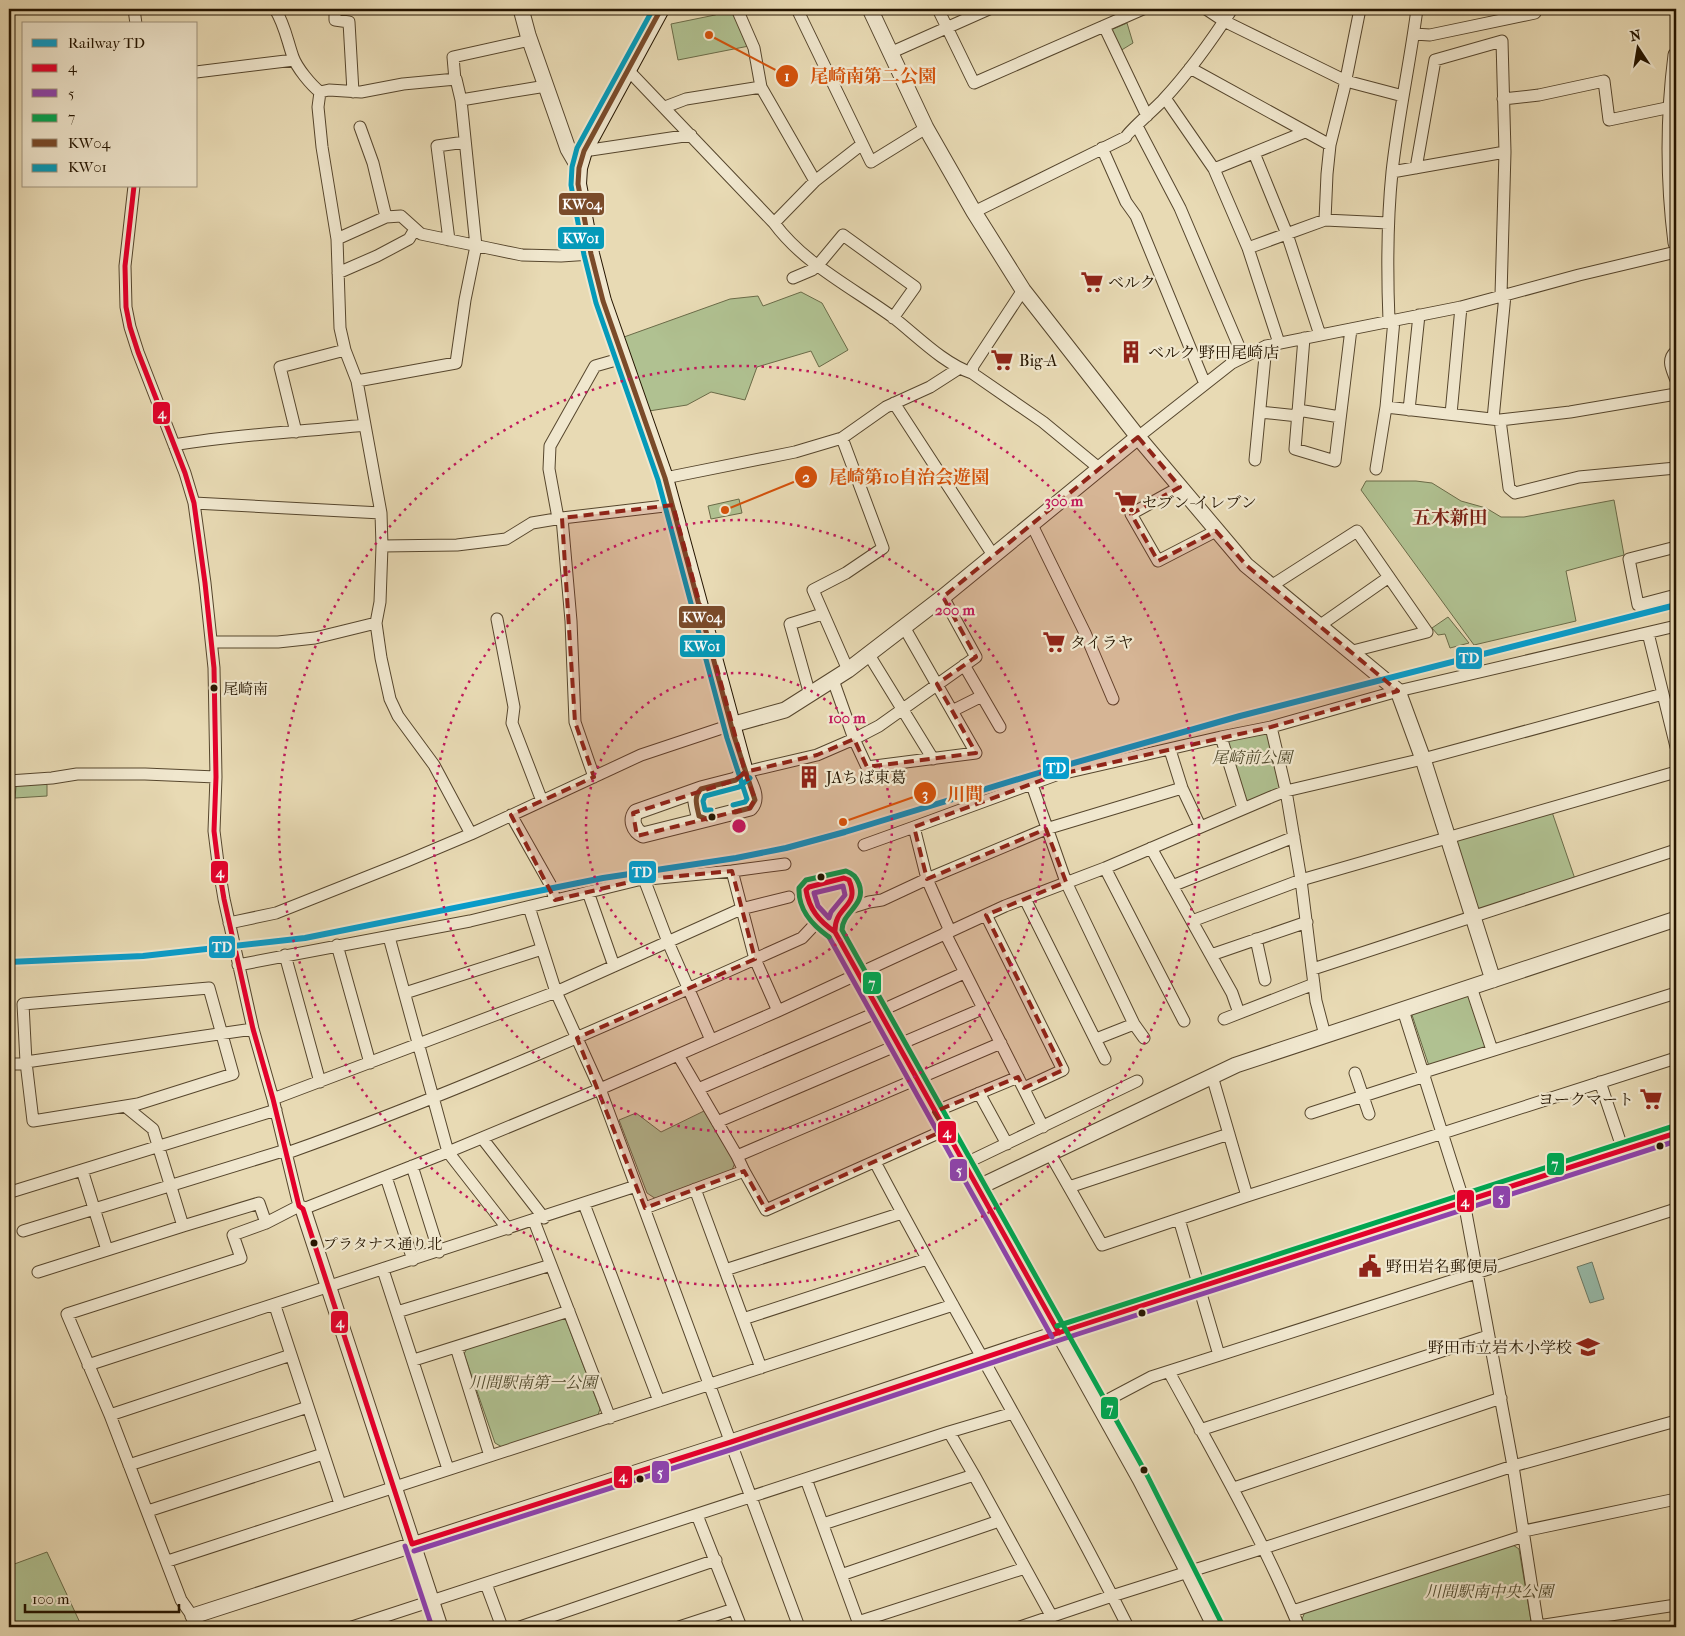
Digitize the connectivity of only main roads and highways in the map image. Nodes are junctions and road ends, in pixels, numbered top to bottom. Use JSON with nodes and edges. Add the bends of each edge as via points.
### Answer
{"nodes":[{"id":1,"x":661,"y":9,"type":"edge"},
{"id":2,"x":743,"y":779,"type":"road end"}],
"edges":[{"from":1,"to":2,"type":"main road","via":[[584,151],[578,168],[578,184],[603,301],[673,504]]}]}
